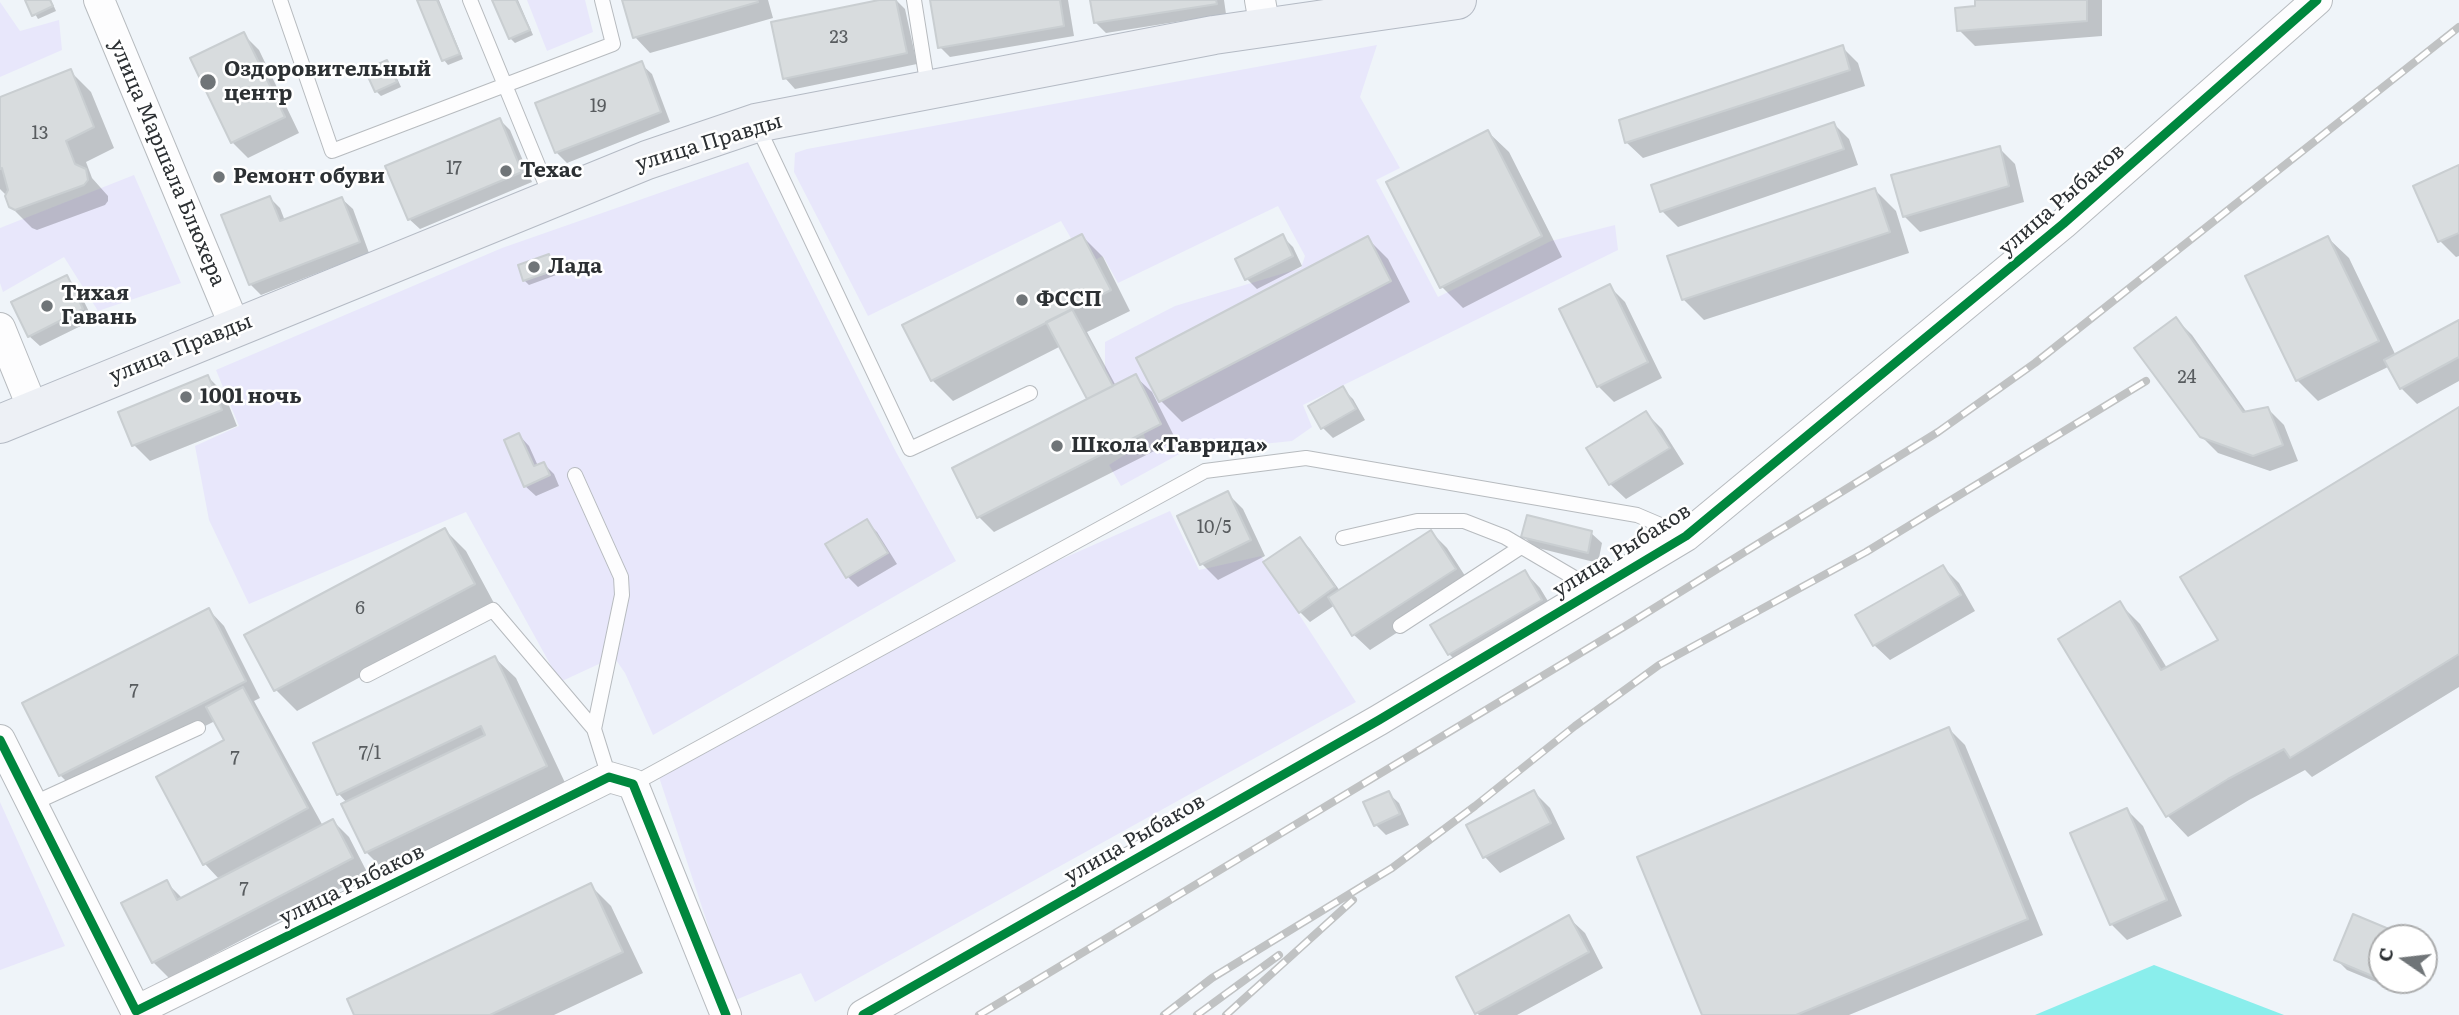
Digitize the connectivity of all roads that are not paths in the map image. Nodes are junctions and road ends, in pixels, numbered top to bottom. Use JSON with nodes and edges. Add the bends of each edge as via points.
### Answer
{"nodes":[{"id":1,"x":100,"y":0,"type":"edge"},
{"id":2,"x":280,"y":0,"type":"edge"},
{"id":3,"x":470,"y":0,"type":"edge"},
{"id":4,"x":603,"y":0,"type":"edge"},
{"id":5,"x":914,"y":0,"type":"edge"},
{"id":6,"x":1457,"y":0,"type":"edge"},
{"id":7,"x":2317,"y":0,"type":"edge"},
{"id":8,"x":1383,"y":5,"type":"edge"},
{"id":9,"x":1262,"y":14,"type":"edge"},
{"id":10,"x":506,"y":85,"type":"junction"},
{"id":11,"x":929,"y":90,"type":"junction"},
{"id":12,"x":757,"y":123,"type":"junction"},
{"id":13,"x":552,"y":198,"type":"junction"},
{"id":14,"x":236,"y":327,"type":"junction"},
{"id":15,"x":0,"y":328,"type":"edge"},
{"id":16,"x":1030,"y":393,"type":"dead end"},
{"id":17,"x":17,"y":416,"type":"edge"},
{"id":18,"x":575,"y":475,"type":"dead end"},
{"id":19,"x":1686,"y":536,"type":"junction"},
{"id":20,"x":1343,"y":538,"type":"dead end"},
{"id":21,"x":1521,"y":547,"type":"junction"},
{"id":22,"x":1595,"y":590,"type":"junction"},
{"id":23,"x":1400,"y":626,"type":"dead end"},
{"id":24,"x":367,"y":675,"type":"dead end"},
{"id":25,"x":198,"y":728,"type":"dead end"},
{"id":26,"x":594,"y":729,"type":"junction"},
{"id":27,"x":0,"y":740,"type":"edge"},
{"id":28,"x":621,"y":781,"type":"junction"},
{"id":29,"x":32,"y":804,"type":"junction"},
{"id":30,"x":132,"y":1013,"type":"edge"},
{"id":31,"x":726,"y":1015,"type":"edge"},
{"id":32,"x":863,"y":1015,"type":"edge"}],
"edges":[{"from":1,"to":14,"type":"street","name":"улица Маршала Блюхера"},
{"from":2,"to":10,"type":"lane","via":[[331,151]]},
{"from":3,"to":10,"type":"lane"},
{"from":4,"to":10,"type":"lane","via":[[613,44]]},
{"from":5,"to":11,"type":"lane"},
{"from":6,"to":8,"type":"main road","name":"улица Правды"},
{"from":7,"to":19,"type":"street","name":"улица Рыбаков","via":[[2063,225]]},
{"from":8,"to":9,"type":"main road","name":"улица Правды"},
{"from":9,"to":11,"type":"main road","name":"улица Правды","via":[[1200,38]]},
{"from":10,"to":13,"type":"lane"},
{"from":11,"to":12,"type":"main road","name":"улица Правды"},
{"from":12,"to":13,"type":"main road","name":"улица Правды"},
{"from":12,"to":16,"type":"lane","via":[[911,449]]},
{"from":13,"to":14,"type":"main road","name":"улица Правды"},
{"from":14,"to":17,"type":"main road","name":"улица Правды"},
{"from":15,"to":17,"type":"street"},
{"from":18,"to":26,"type":"lane","via":[[621,577],[622,596]]},
{"from":19,"to":22,"type":"street","name":"улица Рыбаков"},
{"from":19,"to":28,"type":"lane","via":[[1637,515],[1306,458],[1205,471]]},
{"from":20,"to":21,"type":"lane","via":[[1417,521],[1464,521]]},
{"from":21,"to":22,"type":"lane"},
{"from":21,"to":23,"type":"lane"},
{"from":22,"to":32,"type":"street","name":"улица Рыбаков","via":[[1379,720]]},
{"from":24,"to":26,"type":"lane","via":[[493,610]]},
{"from":25,"to":29,"type":"lane"},
{"from":26,"to":28,"type":"lane"},
{"from":27,"to":29,"type":"street","name":"улица Рыбаков"},
{"from":28,"to":30,"type":"street","name":"улица Рыбаков"},
{"from":28,"to":31,"type":"street"},
{"from":29,"to":30,"type":"street","name":"улица Рыбаков"}]}
